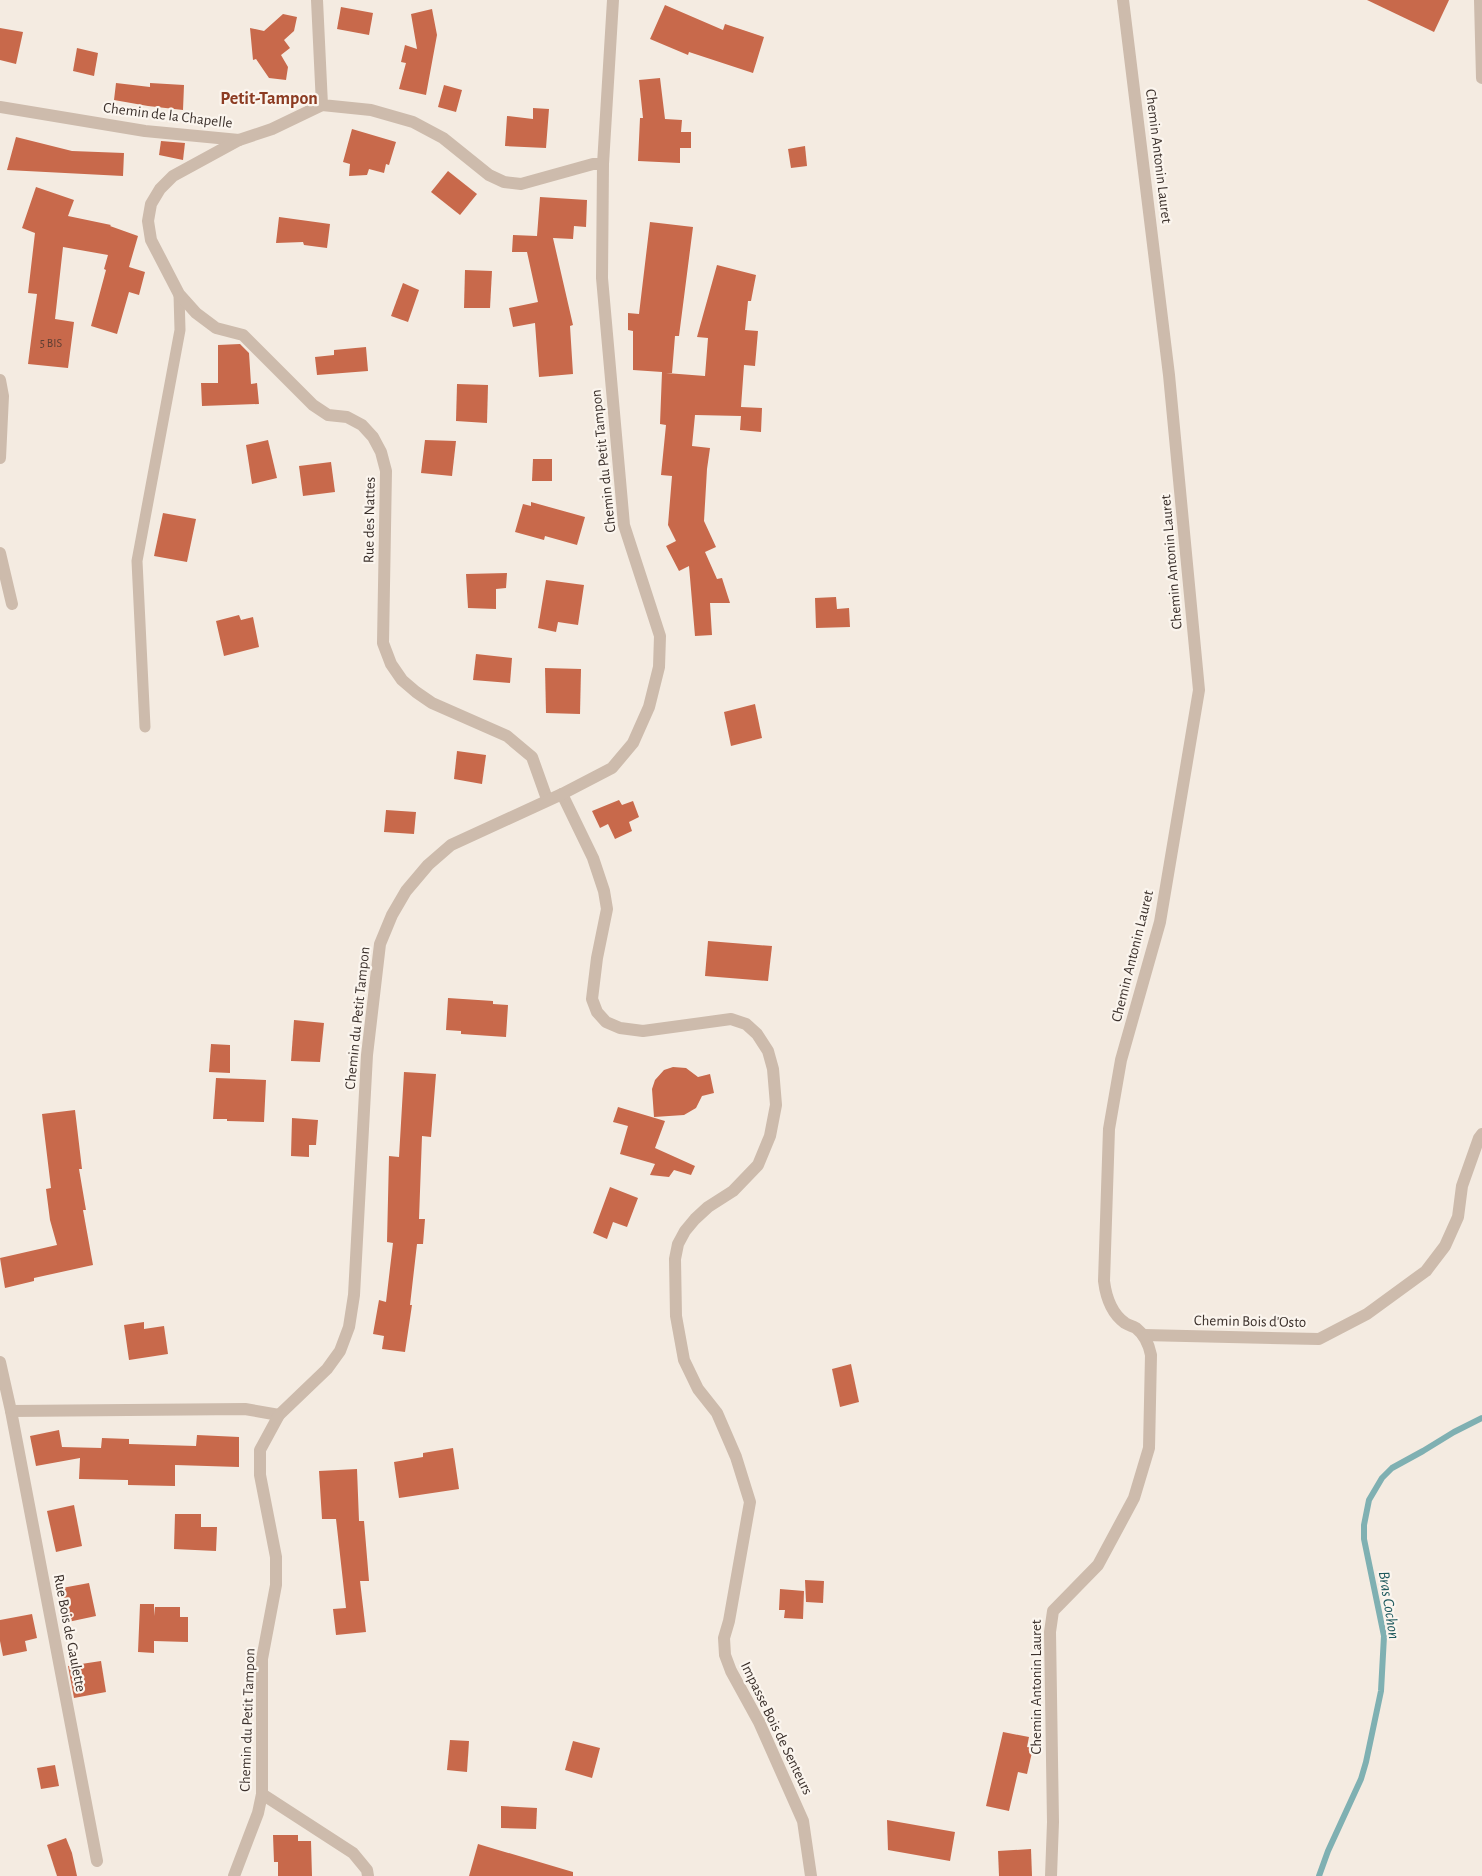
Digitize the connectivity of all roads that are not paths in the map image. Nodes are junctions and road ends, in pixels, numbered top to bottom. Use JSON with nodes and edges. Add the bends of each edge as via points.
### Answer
{"nodes":[{"id":1,"x":317,"y":0,"type":"edge"},
{"id":2,"x":612,"y":0,"type":"edge"},
{"id":3,"x":1123,"y":0,"type":"edge"},
{"id":4,"x":1480,"y":0,"type":"edge"},
{"id":5,"x":1482,"y":78,"type":"edge"},
{"id":6,"x":322,"y":105,"type":"junction"},
{"id":7,"x":0,"y":106,"type":"edge"},
{"id":8,"x":239,"y":140,"type":"junction"},
{"id":9,"x":603,"y":164,"type":"junction"},
{"id":10,"x":180,"y":294,"type":"junction"},
{"id":11,"x":0,"y":380,"type":"edge"},
{"id":12,"x":0,"y":458,"type":"edge"},
{"id":13,"x":0,"y":553,"type":"edge"},
{"id":14,"x":12,"y":604,"type":"dead end"},
{"id":15,"x":145,"y":728,"type":"dead end"},
{"id":16,"x":562,"y":794,"type":"junction"},
{"id":17,"x":547,"y":799,"type":"junction"},
{"id":18,"x":1482,"y":1134,"type":"edge"},
{"id":19,"x":1143,"y":1335,"type":"junction"},
{"id":20,"x":0,"y":1362,"type":"edge"},
{"id":21,"x":11,"y":1411,"type":"junction"},
{"id":22,"x":279,"y":1415,"type":"junction"},
{"id":23,"x":262,"y":1794,"type":"junction"},
{"id":24,"x":97,"y":1861,"type":"dead end"},
{"id":25,"x":234,"y":1876,"type":"edge"},
{"id":26,"x":368,"y":1876,"type":"edge"},
{"id":27,"x":811,"y":1876,"type":"edge"},
{"id":28,"x":1050,"y":1876,"type":"edge"}],
"edges":[{"from":1,"to":6,"type":"street"},
{"from":2,"to":9,"type":"street","name":"Chemin du Petit Tampon"},
{"from":3,"to":19,"type":"street","name":"Chemin Antonin Lauret","via":[[1169,375],[1199,690],[1160,922],[1120,1060],[1109,1129],[1106,1297],[1113,1312]]},
{"from":4,"to":5,"type":"street"},
{"from":6,"to":8,"type":"street","name":"Chemin de la Chapelle","via":[[272,129]]},
{"from":6,"to":9,"type":"street","via":[[371,110],[413,122],[443,138],[488,175],[504,182],[521,184]]},
{"from":7,"to":8,"type":"street","name":"Chemin de la Chapelle","via":[[145,131]]},
{"from":8,"to":10,"type":"street","name":"Rue des Nattes","via":[[173,176],[151,204],[148,221],[151,240]]},
{"from":9,"to":16,"type":"street","name":"Chemin du Petit Tampon","via":[[602,278],[624,525],[660,636],[659,667],[649,707],[633,742],[612,768]]},
{"from":10,"to":15,"type":"lane","via":[[180,330],[137,560]]},
{"from":10,"to":17,"type":"street","name":"Rue des Nattes","via":[[196,313],[216,328],[243,335],[312,405],[328,415],[348,418],[362,425],[373,437],[382,452],[386,471],[383,643],[390,664],[402,680],[432,703],[507,736],[532,757]]},
{"from":11,"to":12,"type":"street","via":[[3,396]]},
{"from":13,"to":14,"type":"street"},
{"from":16,"to":17,"type":"street","name":"Chemin du Petit Tampon"},
{"from":16,"to":27,"type":"street","name":"Impasse Bois de Senteurs","via":[[593,858],[607,909],[592,999],[598,1012],[606,1022],[620,1028],[643,1031],[731,1019],[746,1024],[757,1034],[768,1051],[773,1069],[776,1105],[770,1136],[758,1165],[733,1191],[695,1219],[678,1244],[675,1259],[676,1316],[684,1360],[698,1389],[717,1413],[736,1457],[750,1502],[724,1638],[725,1655],[803,1821]]},
{"from":17,"to":22,"type":"street","name":"Chemin du Petit Tampon","via":[[451,845],[406,891],[392,915],[380,944],[367,1055],[354,1295],[349,1327],[340,1351],[327,1369]]},
{"from":18,"to":19,"type":"street","name":"Chemin Bois d'Osto","via":[[1462,1186],[1458,1217],[1445,1246],[1426,1271],[1367,1314],[1319,1339]]},
{"from":19,"to":28,"type":"street","name":"Chemin Antonin Lauret","via":[[1151,1355],[1149,1448],[1134,1498],[1098,1565],[1053,1611],[1050,1632],[1053,1822]]},
{"from":20,"to":21,"type":"street","name":"Rue Bois de Gaulette"},
{"from":21,"to":22,"type":"street","via":[[245,1409]]},
{"from":21,"to":24,"type":"street","name":"Rue Bois de Gaulette"},
{"from":22,"to":23,"type":"street","name":"Chemin du Petit Tampon","via":[[260,1450],[260,1474],[276,1557],[276,1585],[262,1659]]},
{"from":23,"to":25,"type":"street","name":"Chemin du Petit Tampon"},
{"from":23,"to":26,"type":"street","via":[[353,1853]]}]}
